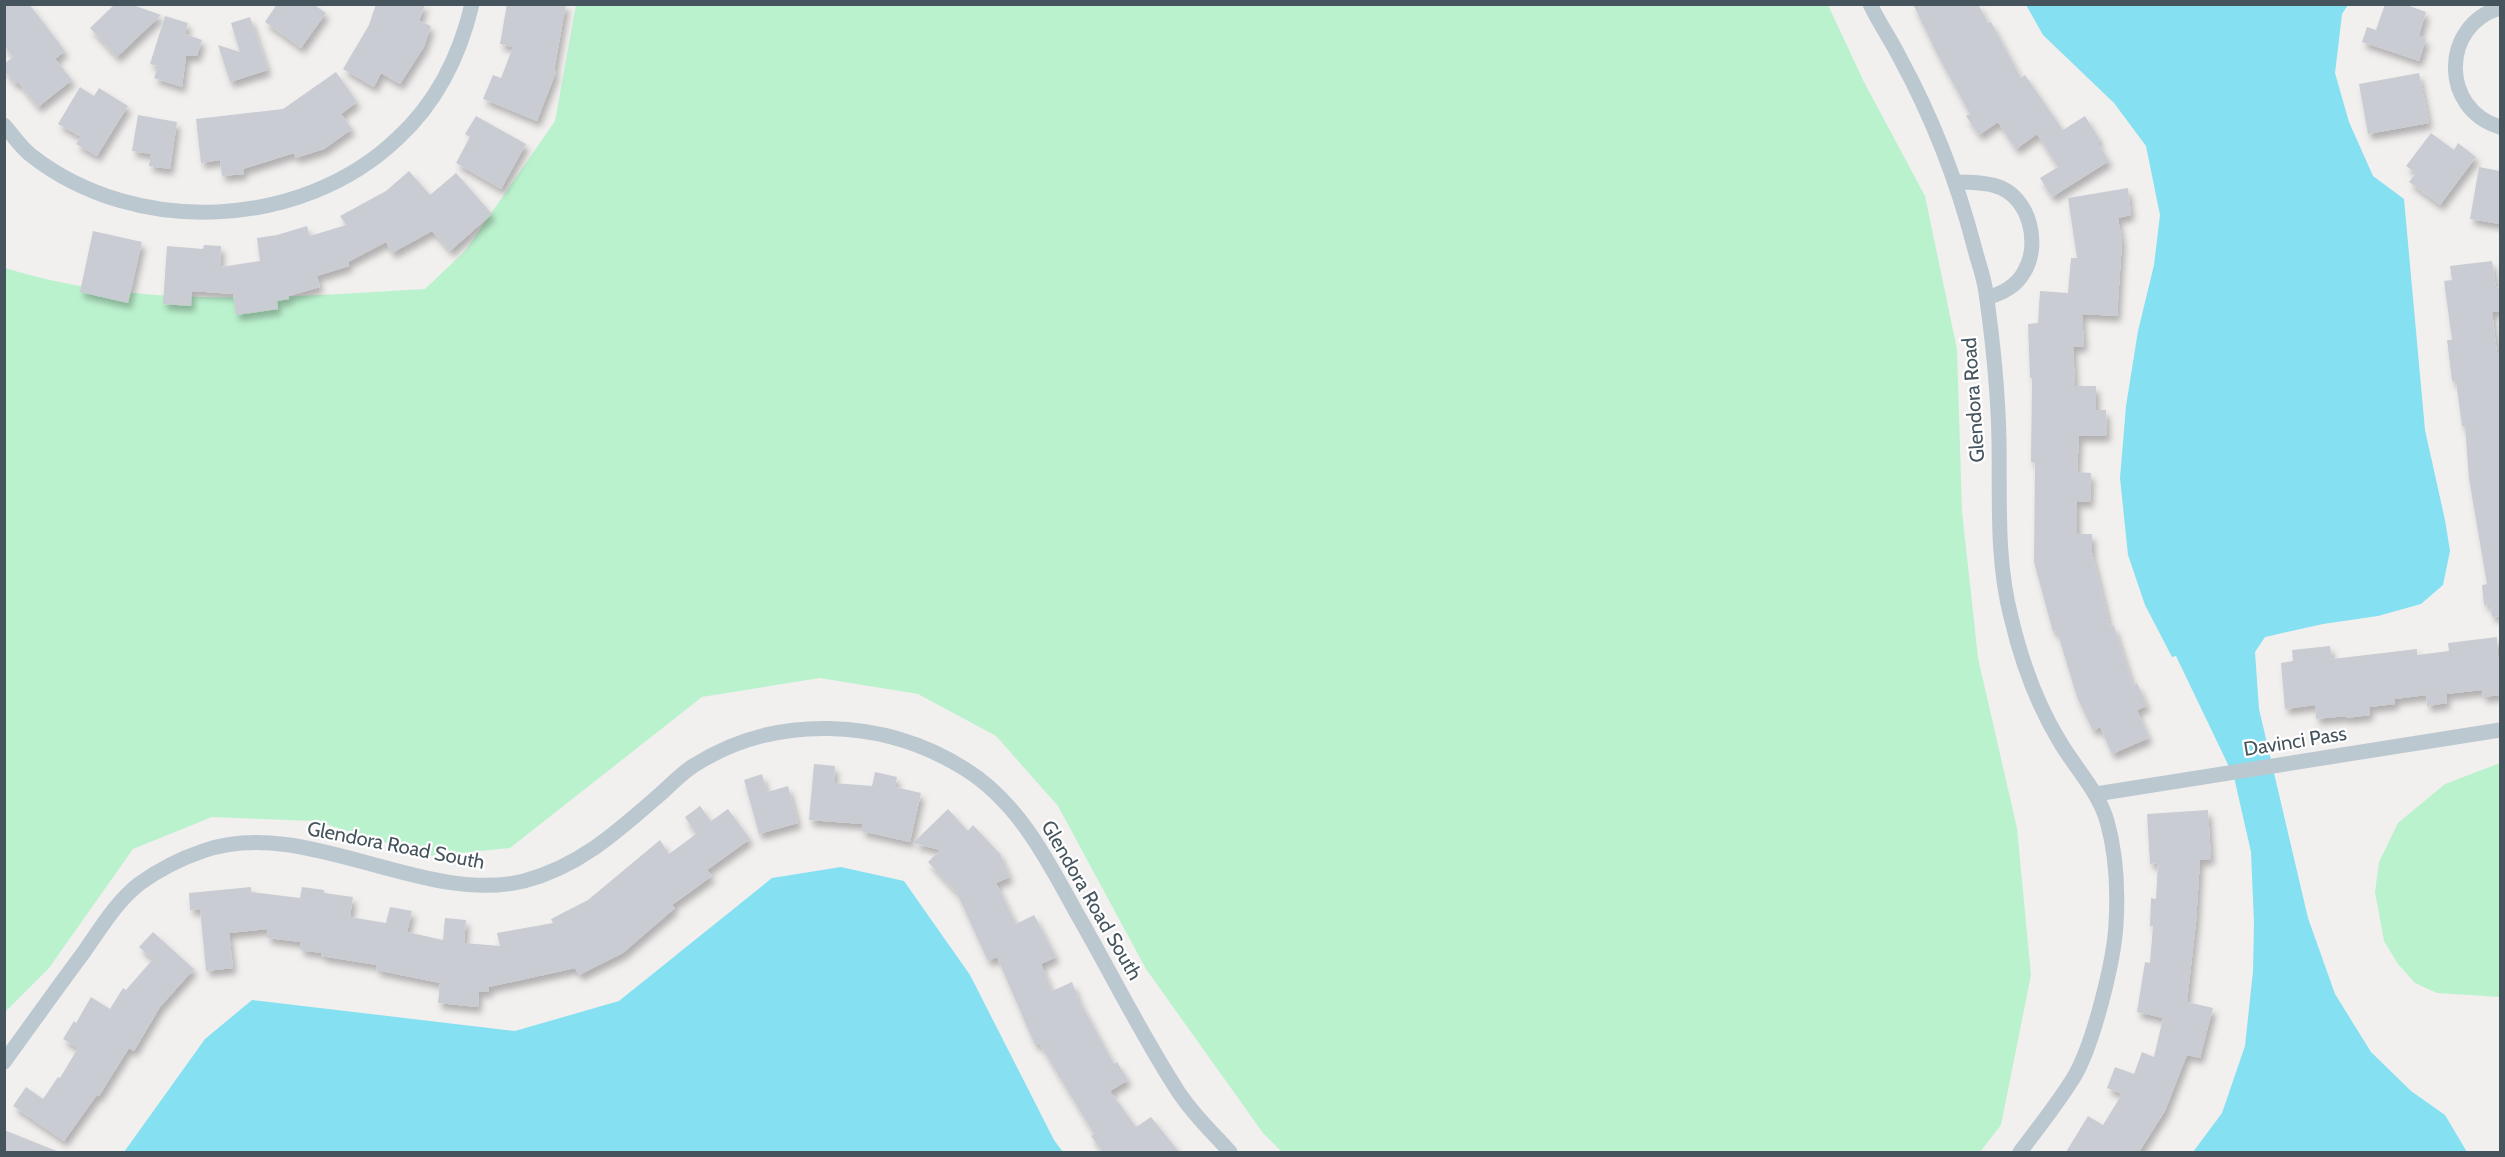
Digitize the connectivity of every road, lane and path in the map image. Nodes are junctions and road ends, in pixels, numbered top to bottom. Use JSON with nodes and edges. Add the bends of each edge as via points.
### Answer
{"nodes":[{"id":1,"x":472,"y":4,"type":"edge"},
{"id":2,"x":1870,"y":4,"type":"edge"},
{"id":3,"x":2500,"y":8,"type":"edge"},
{"id":4,"x":4,"y":125,"type":"edge"},
{"id":5,"x":2500,"y":127,"type":"edge"},
{"id":6,"x":1955,"y":182,"type":"junction"},
{"id":7,"x":1987,"y":298,"type":"junction"},
{"id":8,"x":2500,"y":730,"type":"edge"},
{"id":9,"x":2096,"y":794,"type":"junction"},
{"id":10,"x":4,"y":1062,"type":"edge"},
{"id":11,"x":1230,"y":1152,"type":"edge"},
{"id":12,"x":2020,"y":1152,"type":"edge"}],
"edges":[{"from":1,"to":4,"type":"street","via":[[451,66],[434,96],[397,140],[331,184],[256,208],[176,211],[137,205],[99,193],[30,155]]},
{"from":2,"to":6,"type":"street","name":"Glendora Road","via":[[1932,124]]},
{"from":3,"to":5,"type":"street","via":[[2482,16],[2467,32],[2458,51],[2456,80],[2464,102],[2482,119]]},
{"from":6,"to":7,"type":"street","name":"Glendora Road"},
{"from":6,"to":7,"type":"street","via":[[1998,186],[2019,203],[2031,228],[2030,258],[2024,272],[2002,293]]},
{"from":7,"to":9,"type":"street","name":"Glendora Road","via":[[1997,407],[2002,570],[2010,614],[2022,658],[2058,741]]},
{"from":8,"to":9,"type":"street","name":"Davinci Pass"},
{"from":9,"to":12,"type":"street","via":[[2107,821],[2116,877],[2116,926],[2109,969],[2093,1032],[2075,1076]]},
{"from":10,"to":11,"type":"street","name":"Glendora Road South","via":[[110,915],[138,885],[204,850],[239,844],[277,844],[451,882],[486,886],[520,882],[557,871],[599,847],[692,767],[734,744],[805,728],[844,730],[887,735],[926,749],[964,768],[998,796],[1040,847],[1176,1088]]}]}
